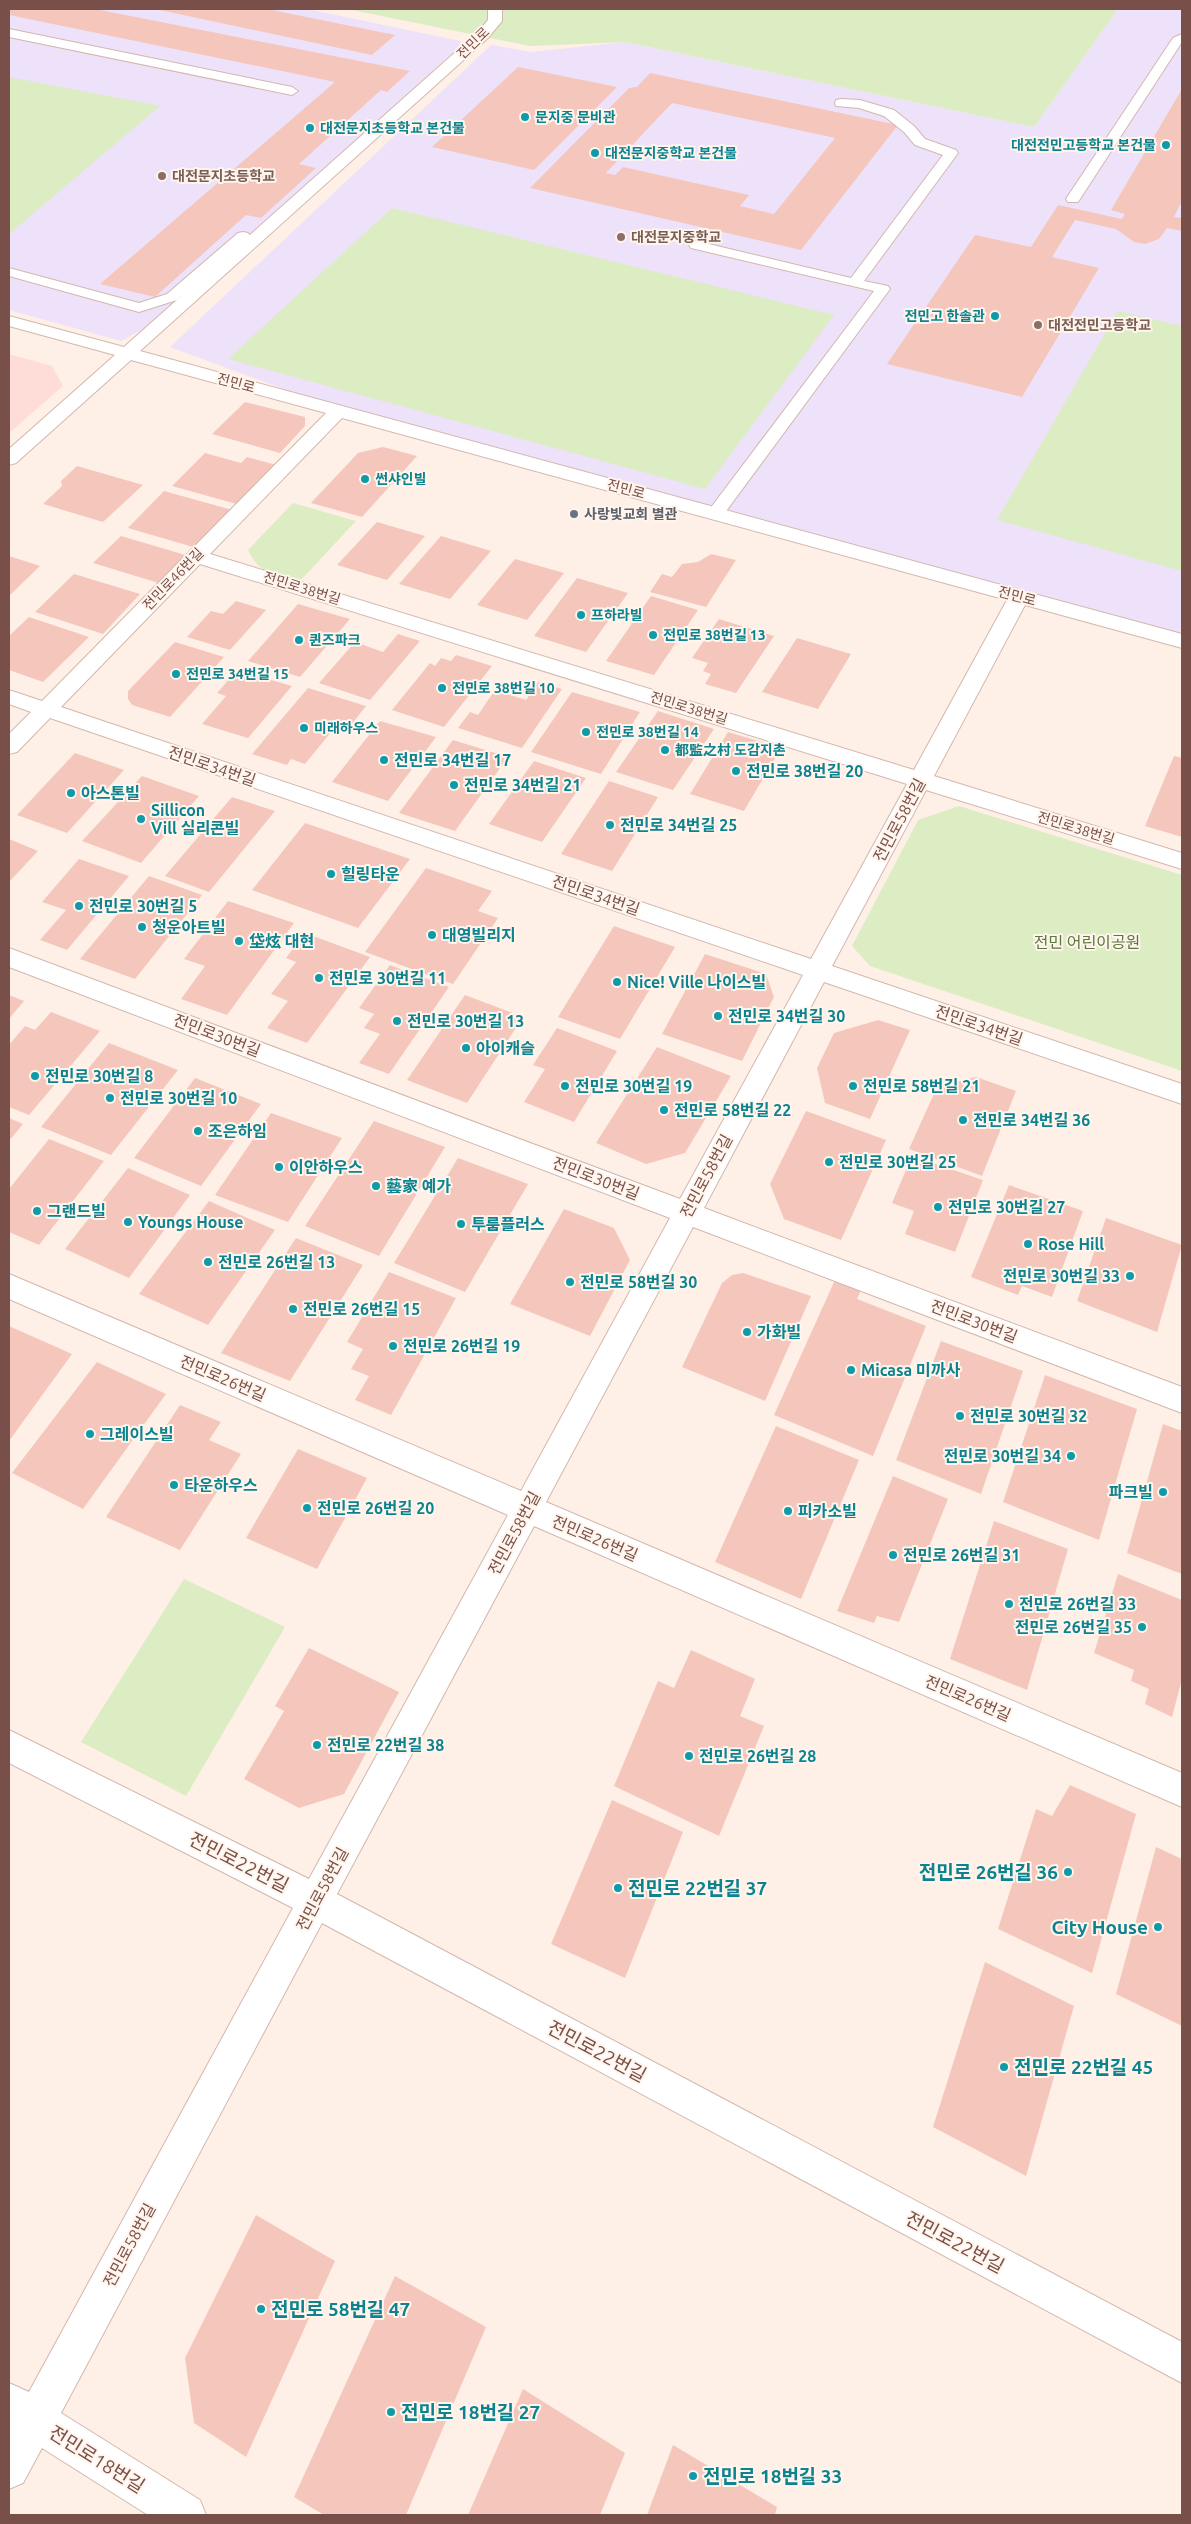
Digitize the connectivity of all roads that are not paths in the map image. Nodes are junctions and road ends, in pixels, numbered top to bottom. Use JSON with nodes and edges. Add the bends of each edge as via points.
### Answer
{"nodes":[{"id":1,"x":494,"y":9,"type":"edge"},
{"id":2,"x":9,"y":33,"type":"edge"},
{"id":3,"x":1182,"y":38,"type":"edge"},
{"id":4,"x":292,"y":91,"type":"dead end"},
{"id":5,"x":841,"y":103,"type":"dead end"},
{"id":6,"x":1073,"y":199,"type":"dead end"},
{"id":7,"x":243,"y":236,"type":"dead end"},
{"id":8,"x":696,"y":245,"type":"dead end"},
{"id":9,"x":9,"y":272,"type":"edge"},
{"id":10,"x":855,"y":283,"type":"junction"},
{"id":11,"x":9,"y":321,"type":"edge"},
{"id":12,"x":128,"y":354,"type":"junction"},
{"id":13,"x":338,"y":411,"type":"junction"},
{"id":14,"x":9,"y":459,"type":"edge"},
{"id":15,"x":715,"y":514,"type":"junction"},
{"id":16,"x":196,"y":556,"type":"junction"},
{"id":17,"x":1019,"y":596,"type":"junction"},
{"id":18,"x":1182,"y":641,"type":"edge"},
{"id":19,"x":9,"y":697,"type":"edge"},
{"id":20,"x":45,"y":710,"type":"junction"},
{"id":21,"x":9,"y":747,"type":"edge"},
{"id":22,"x":921,"y":780,"type":"junction"},
{"id":23,"x":1182,"y":860,"type":"edge"},
{"id":24,"x":9,"y":957,"type":"edge"},
{"id":25,"x":818,"y":970,"type":"junction"},
{"id":26,"x":1182,"y":1094,"type":"edge"},
{"id":27,"x":687,"y":1212,"type":"junction"},
{"id":28,"x":9,"y":1286,"type":"edge"},
{"id":29,"x":1182,"y":1400,"type":"edge"},
{"id":30,"x":527,"y":1509,"type":"junction"},
{"id":31,"x":9,"y":1746,"type":"edge"},
{"id":32,"x":1182,"y":1790,"type":"edge"},
{"id":33,"x":315,"y":1901,"type":"junction"},
{"id":34,"x":1182,"y":2363,"type":"edge"},
{"id":35,"x":22,"y":2412,"type":"edge"},
{"id":36,"x":9,"y":2469,"type":"edge"},
{"id":37,"x":184,"y":2515,"type":"edge"}],
"edges":[{"from":1,"to":12,"type":"street","name":"전민로","via":[[494,21],[483,35]]},
{"from":2,"to":4,"type":"lane"},
{"from":3,"to":6,"type":"lane"},
{"from":5,"to":10,"type":"lane","via":[[860,104],[889,113],[909,128],[920,142],[951,153]]},
{"from":7,"to":9,"type":"lane","via":[[172,297],[139,308]]},
{"from":8,"to":10,"type":"lane"},
{"from":10,"to":15,"type":"lane","via":[[883,289]]},
{"from":11,"to":12,"type":"street","name":"전민로"},
{"from":12,"to":13,"type":"street","name":"전민로"},
{"from":12,"to":14,"type":"street","name":"전민로"},
{"from":13,"to":15,"type":"street","name":"전민로"},
{"from":13,"to":16,"type":"street","name":"전민로46번길"},
{"from":15,"to":17,"type":"street","name":"전민로"},
{"from":16,"to":20,"type":"street","name":"전민로46번길"},
{"from":16,"to":22,"type":"street","name":"전민로38번길"},
{"from":17,"to":18,"type":"street","name":"전민로"},
{"from":17,"to":22,"type":"street","name":"전민로58번길"},
{"from":19,"to":20,"type":"street","name":"전민로34번길"},
{"from":20,"to":21,"type":"street","name":"전민로46번길"},
{"from":20,"to":25,"type":"street","name":"전민로34번길"},
{"from":22,"to":23,"type":"street","name":"전민로38번길"},
{"from":22,"to":25,"type":"street","name":"전민로58번길"},
{"from":24,"to":27,"type":"street","name":"전민로30번길"},
{"from":25,"to":26,"type":"street","name":"전민로34번길"},
{"from":25,"to":27,"type":"street","name":"전민로58번길"},
{"from":27,"to":29,"type":"street","name":"전민로30번길"},
{"from":27,"to":30,"type":"street","name":"전민로58번길"},
{"from":28,"to":30,"type":"street","name":"전민로26번길"},
{"from":30,"to":32,"type":"street","name":"전민로26번길"},
{"from":30,"to":33,"type":"street","name":"전민로58번길"},
{"from":31,"to":33,"type":"street","name":"전민로22번길"},
{"from":33,"to":34,"type":"street","name":"전민로22번길"},
{"from":33,"to":35,"type":"street","name":"전민로58번길"},
{"from":35,"to":36,"type":"street","name":"전민로58번길"},
{"from":35,"to":37,"type":"street","name":"전민로18번길"}]}
